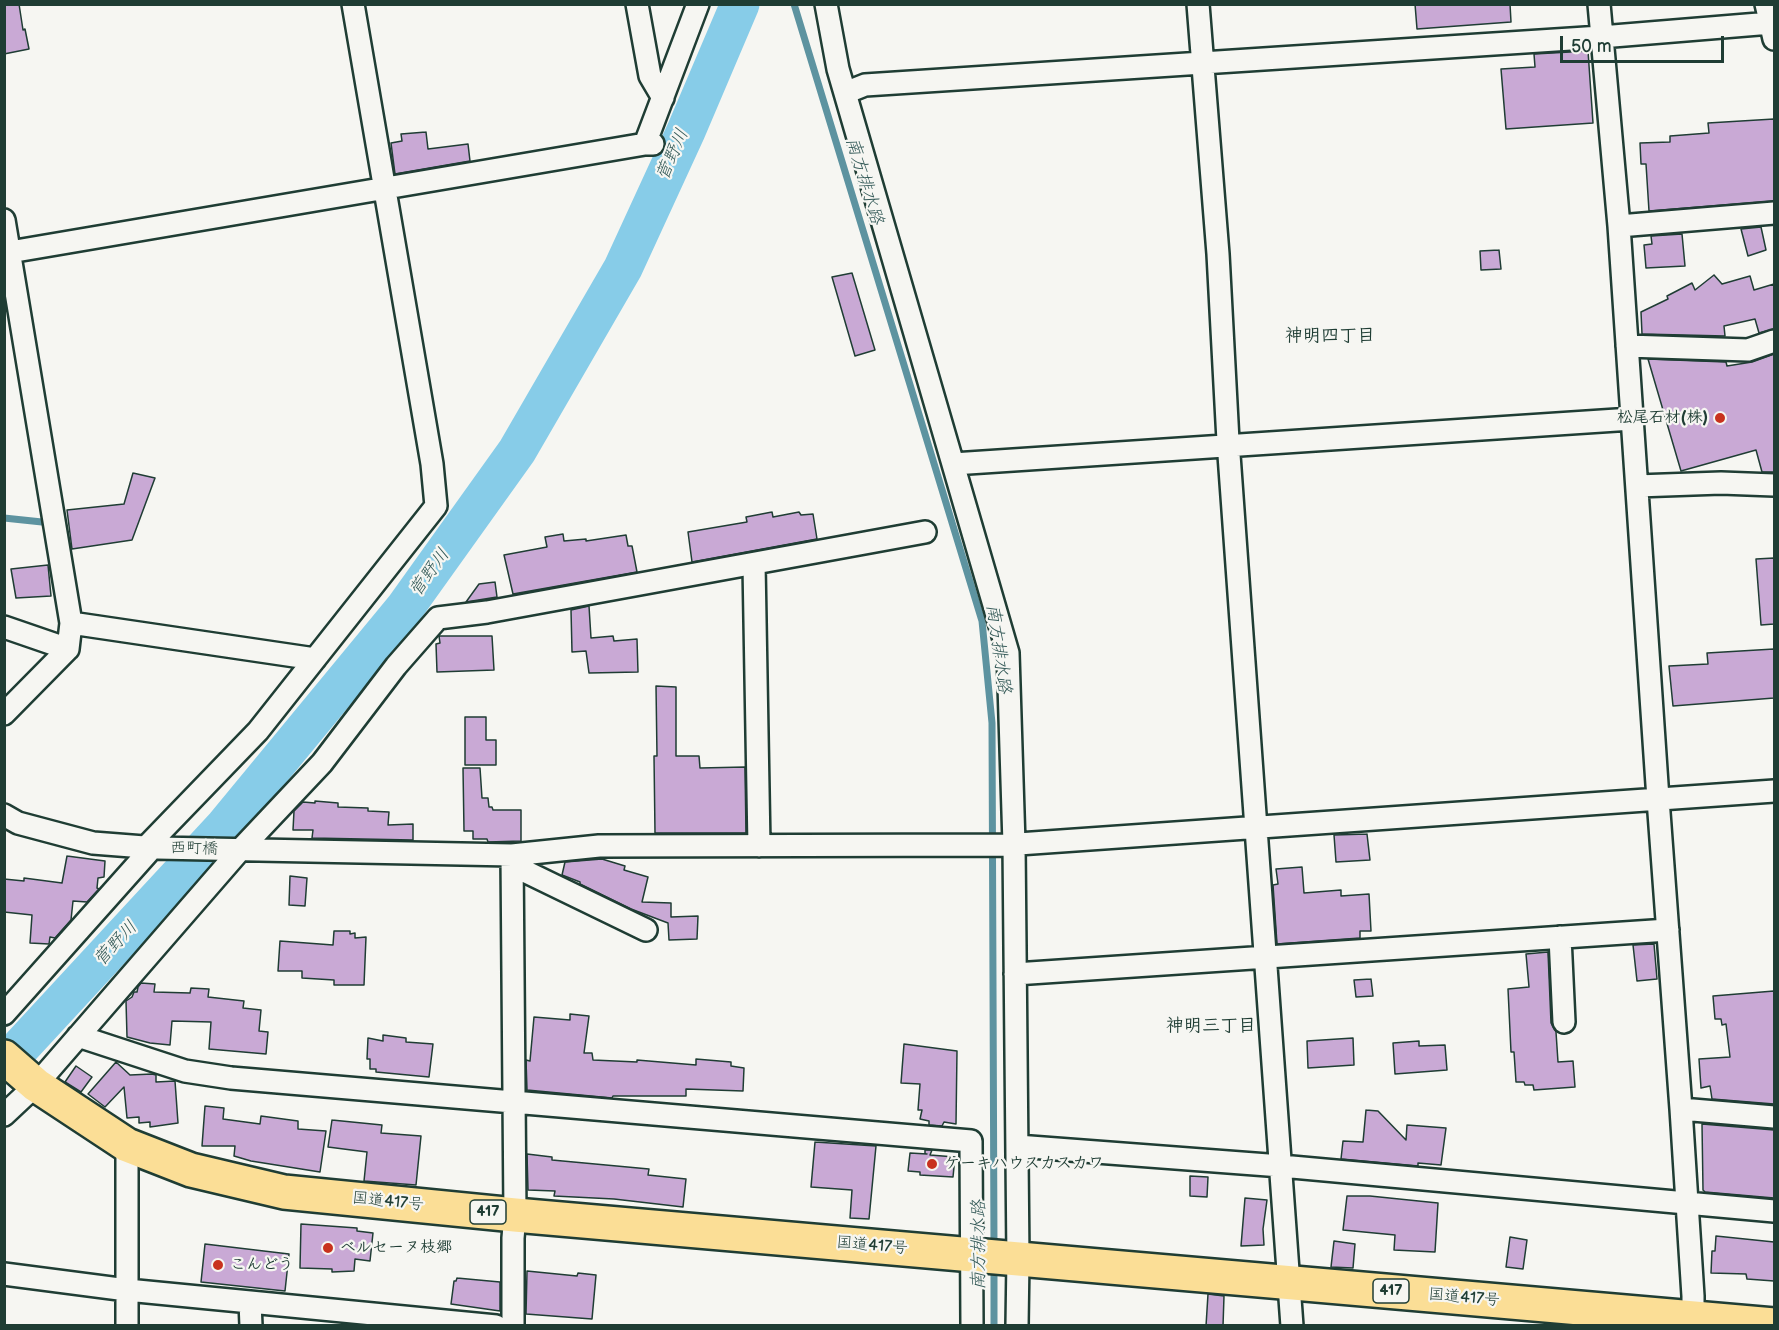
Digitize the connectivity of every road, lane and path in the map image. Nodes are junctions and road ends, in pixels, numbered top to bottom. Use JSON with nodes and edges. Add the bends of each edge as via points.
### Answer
{"nodes":[{"id":1,"x":352,"y":4,"type":"edge"},
{"id":2,"x":637,"y":4,"type":"edge"},
{"id":3,"x":698,"y":4,"type":"edge"},
{"id":4,"x":826,"y":4,"type":"edge"},
{"id":5,"x":1198,"y":4,"type":"edge"},
{"id":6,"x":1599,"y":4,"type":"edge"},
{"id":7,"x":1770,"y":22,"type":"edge"},
{"id":8,"x":1601,"y":37,"type":"junction"},
{"id":9,"x":1202,"y":63,"type":"junction"},
{"id":10,"x":845,"y":93,"type":"junction"},
{"id":11,"x":663,"y":98,"type":"junction"},
{"id":12,"x":384,"y":188,"type":"junction"},
{"id":13,"x":1774,"y":213,"type":"edge"},
{"id":14,"x":4,"y":220,"type":"edge"},
{"id":15,"x":1619,"y":226,"type":"junction"},
{"id":16,"x":7,"y":252,"type":"edge"},
{"id":17,"x":1774,"y":341,"type":"edge"},
{"id":18,"x":1627,"y":346,"type":"junction"},
{"id":19,"x":1632,"y":419,"type":"junction"},
{"id":20,"x":1228,"y":446,"type":"junction"},
{"id":21,"x":953,"y":464,"type":"junction"},
{"id":22,"x":1774,"y":485,"type":"edge"},
{"id":23,"x":1637,"y":486,"type":"junction"},
{"id":24,"x":925,"y":532,"type":"dead end"},
{"id":25,"x":754,"y":564,"type":"junction"},
{"id":26,"x":71,"y":623,"type":"junction"},
{"id":27,"x":4,"y":627,"type":"edge"},
{"id":28,"x":68,"y":649,"type":"junction"},
{"id":29,"x":315,"y":659,"type":"junction"},
{"id":30,"x":4,"y":714,"type":"edge"},
{"id":31,"x":1774,"y":791,"type":"edge"},
{"id":32,"x":1658,"y":799,"type":"junction"},
{"id":33,"x":4,"y":815,"type":"edge"},
{"id":34,"x":1257,"y":826,"type":"junction"},
{"id":35,"x":1009,"y":845,"type":"junction"},
{"id":36,"x":759,"y":846,"type":"junction"},
{"id":37,"x":151,"y":848,"type":"junction"},
{"id":38,"x":236,"y":850,"type":"junction"},
{"id":39,"x":512,"y":860,"type":"junction"},
{"id":40,"x":646,"y":930,"type":"dead end"},
{"id":41,"x":1668,"y":930,"type":"junction"},
{"id":42,"x":1560,"y":937,"type":"junction"},
{"id":43,"x":1266,"y":957,"type":"junction"},
{"id":44,"x":1015,"y":975,"type":"junction"},
{"id":45,"x":4,"y":1014,"type":"edge"},
{"id":46,"x":1564,"y":1022,"type":"dead end"},
{"id":47,"x":78,"y":1036,"type":"junction"},
{"id":48,"x":22,"y":1073,"type":"edge"},
{"id":49,"x":514,"y":1103,"type":"junction"},
{"id":50,"x":1681,"y":1109,"type":"junction"},
{"id":51,"x":4,"y":1115,"type":"edge"},
{"id":52,"x":1774,"y":1117,"type":"edge"},
{"id":53,"x":127,"y":1145,"type":"junction"},
{"id":54,"x":1017,"y":1146,"type":"junction"},
{"id":55,"x":1281,"y":1166,"type":"junction"},
{"id":56,"x":1687,"y":1203,"type":"junction"},
{"id":57,"x":1774,"y":1211,"type":"edge"},
{"id":58,"x":515,"y":1215,"type":"junction"},
{"id":59,"x":994,"y":1256,"type":"junction"},
{"id":60,"x":4,"y":1274,"type":"edge"},
{"id":61,"x":1289,"y":1281,"type":"junction"},
{"id":62,"x":127,"y":1290,"type":"junction"},
{"id":63,"x":250,"y":1302,"type":"junction"},
{"id":64,"x":1693,"y":1322,"type":"edge"},
{"id":65,"x":1774,"y":1325,"type":"edge"},
{"id":66,"x":127,"y":1326,"type":"edge"},
{"id":67,"x":250,"y":1326,"type":"edge"},
{"id":68,"x":496,"y":1326,"type":"edge"},
{"id":69,"x":513,"y":1326,"type":"edge"},
{"id":70,"x":972,"y":1326,"type":"edge"},
{"id":71,"x":1017,"y":1326,"type":"edge"},
{"id":72,"x":1292,"y":1326,"type":"edge"}],
"edges":[{"from":1,"to":12,"type":"street"},
{"from":2,"to":11,"type":"street","via":[[650,76]]},
{"from":3,"to":11,"type":"street"},
{"from":4,"to":10,"type":"street"},
{"from":5,"to":9,"type":"street"},
{"from":6,"to":8,"type":"street"},
{"from":7,"to":8,"type":"street"},
{"from":8,"to":9,"type":"street"},
{"from":8,"to":15,"type":"street"},
{"from":9,"to":10,"type":"street","via":[[865,85]]},
{"from":9,"to":20,"type":"street","via":[[1218,254]]},
{"from":10,"to":21,"type":"street"},
{"from":11,"to":12,"type":"street","via":[[649,144]]},
{"from":12,"to":16,"type":"street"},
{"from":12,"to":29,"type":"street","via":[[436,506]]},
{"from":13,"to":15,"type":"street"},
{"from":14,"to":16,"type":"street"},
{"from":15,"to":18,"type":"street"},
{"from":16,"to":26,"type":"street"},
{"from":17,"to":18,"type":"street","via":[[1748,350]]},
{"from":18,"to":19,"type":"street"},
{"from":19,"to":20,"type":"street"},
{"from":19,"to":23,"type":"street"},
{"from":20,"to":21,"type":"street"},
{"from":20,"to":34,"type":"street"},
{"from":21,"to":35,"type":"street","via":[[1008,653]]},
{"from":22,"to":23,"type":"street"},
{"from":23,"to":32,"type":"street"},
{"from":24,"to":25,"type":"street"},
{"from":25,"to":36,"type":"street"},
{"from":25,"to":38,"type":"street","via":[[438,618],[322,763]]},
{"from":26,"to":28,"type":"street"},
{"from":26,"to":29,"type":"street"},
{"from":27,"to":28,"type":"street"},
{"from":28,"to":30,"type":"street"},
{"from":29,"to":37,"type":"street","via":[[258,731]]},
{"from":31,"to":32,"type":"street","name":"西町橋"},
{"from":32,"to":34,"type":"street","name":"西町橋"},
{"from":32,"to":41,"type":"street"},
{"from":33,"to":37,"type":"street","name":"西町橋","via":[[18,823],[93,843]]},
{"from":34,"to":35,"type":"street","name":"西町橋"},
{"from":34,"to":43,"type":"street"},
{"from":35,"to":36,"type":"street","name":"西町橋"},
{"from":35,"to":44,"type":"street"},
{"from":36,"to":39,"type":"street","name":"西町橋","via":[[599,846]]},
{"from":37,"to":38,"type":"street","name":"西町橋"},
{"from":37,"to":45,"type":"street"},
{"from":38,"to":39,"type":"street","name":"西町橋"},
{"from":38,"to":47,"type":"street"},
{"from":39,"to":40,"type":"street"},
{"from":39,"to":49,"type":"street"},
{"from":41,"to":42,"type":"street"},
{"from":41,"to":50,"type":"street"},
{"from":42,"to":43,"type":"street"},
{"from":42,"to":46,"type":"street"},
{"from":43,"to":44,"type":"street"},
{"from":43,"to":55,"type":"street"},
{"from":44,"to":54,"type":"street"},
{"from":47,"to":48,"type":"street"},
{"from":47,"to":49,"type":"street","via":[[185,1071]]},
{"from":48,"to":51,"type":"street"},
{"from":48,"to":53,"type":"highway","name":"国道417号","number":"417"},
{"from":49,"to":58,"type":"street"},
{"from":49,"to":59,"type":"street","via":[[971,1141]]},
{"from":50,"to":52,"type":"street"},
{"from":50,"to":56,"type":"street"},
{"from":53,"to":58,"type":"highway","name":"国道417号","number":"417","via":[[191,1170],[284,1192]]},
{"from":53,"to":62,"type":"street"},
{"from":54,"to":55,"type":"street"},
{"from":54,"to":59,"type":"street"},
{"from":55,"to":56,"type":"street"},
{"from":55,"to":61,"type":"street"},
{"from":56,"to":57,"type":"street"},
{"from":56,"to":64,"type":"street"},
{"from":58,"to":59,"type":"highway","name":"国道417号","number":"417"},
{"from":58,"to":69,"type":"street"},
{"from":59,"to":61,"type":"highway","name":"国道417号","number":"417"},
{"from":59,"to":70,"type":"street"},
{"from":59,"to":71,"type":"street"},
{"from":60,"to":62,"type":"street"},
{"from":61,"to":64,"type":"highway","name":"国道417号","number":"417"},
{"from":61,"to":72,"type":"street"},
{"from":62,"to":63,"type":"street"},
{"from":62,"to":66,"type":"street"},
{"from":63,"to":67,"type":"street"},
{"from":63,"to":68,"type":"street"},
{"from":64,"to":65,"type":"highway","name":"国道417号","number":"417"}]}
